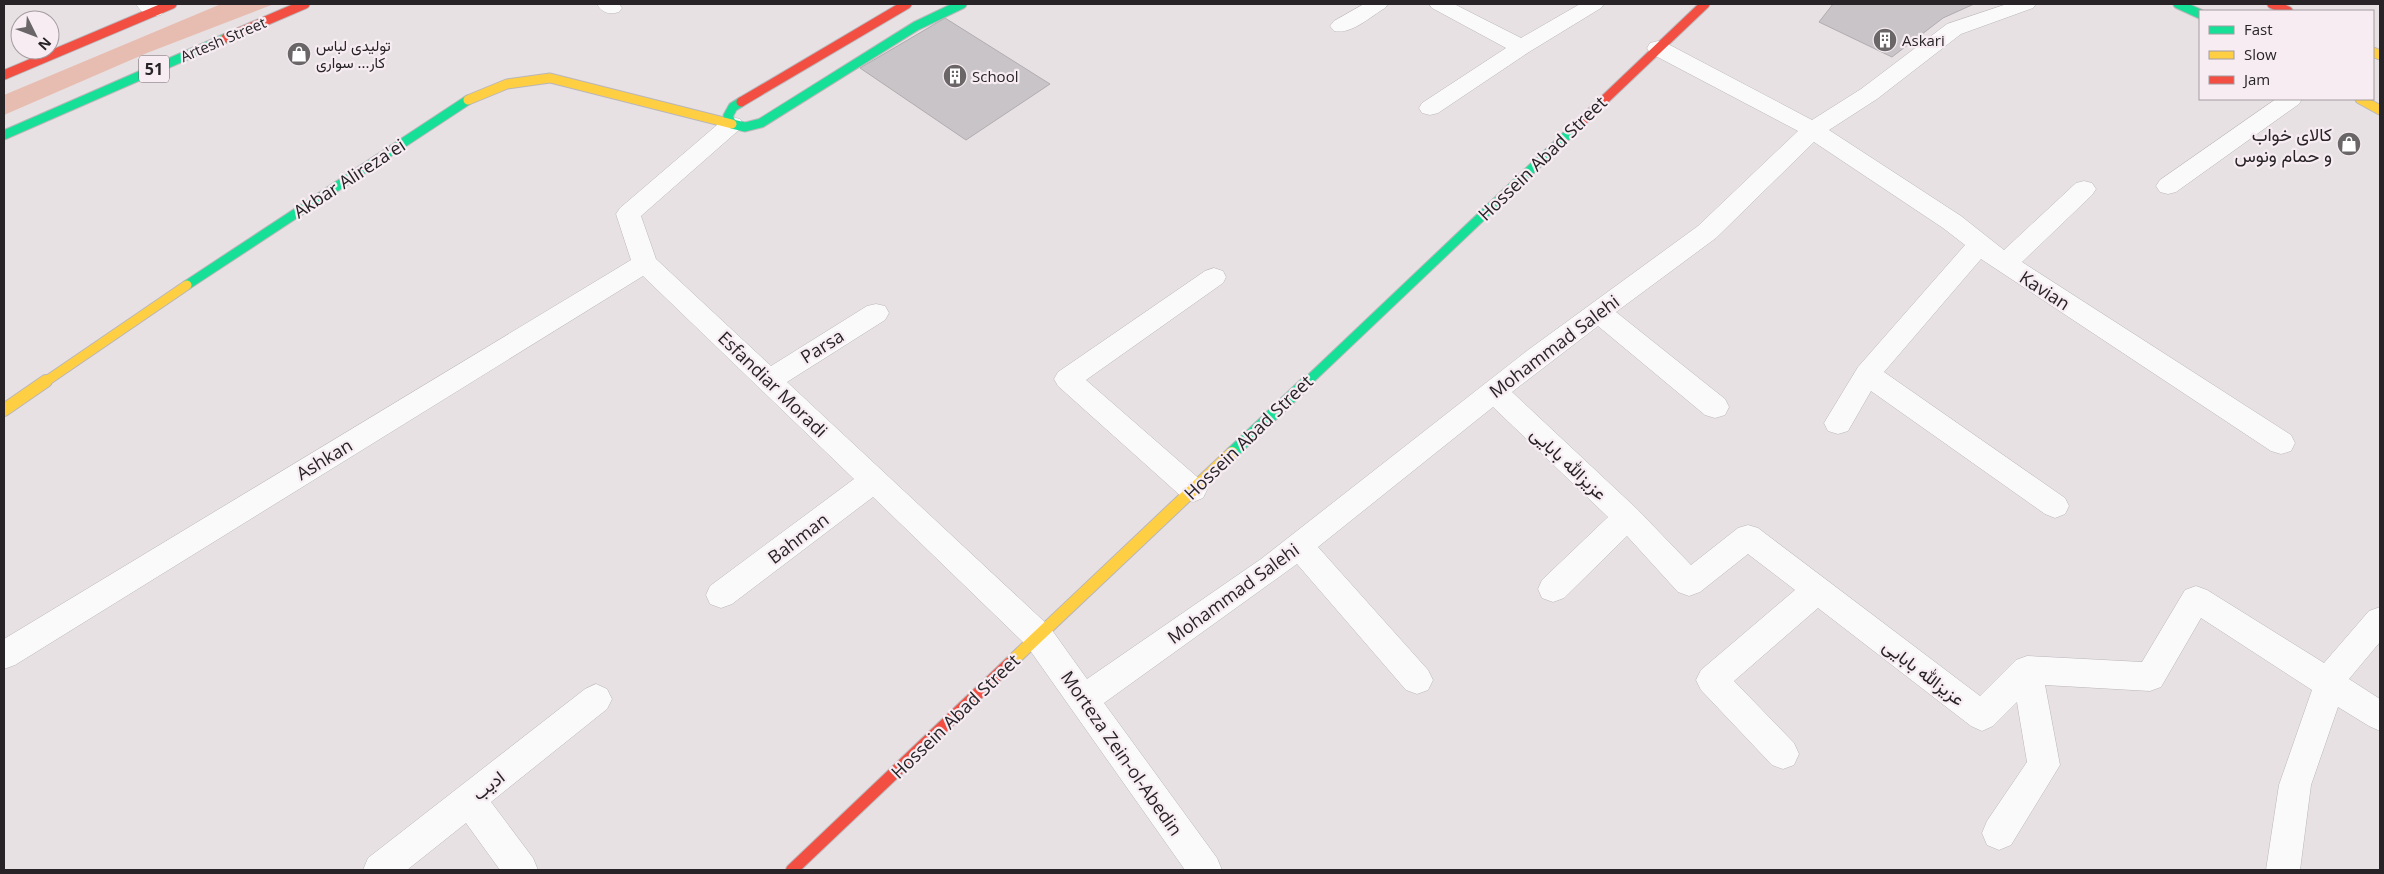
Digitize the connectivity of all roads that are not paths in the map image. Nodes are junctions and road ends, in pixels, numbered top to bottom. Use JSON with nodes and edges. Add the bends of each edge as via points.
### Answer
{"nodes":[{"id":1,"x":305,"y":4,"type":"edge"},
{"id":2,"x":906,"y":4,"type":"edge"},
{"id":3,"x":962,"y":4,"type":"edge"},
{"id":4,"x":1378,"y":4,"type":"edge"},
{"id":5,"x":1438,"y":4,"type":"edge"},
{"id":6,"x":1594,"y":4,"type":"edge"},
{"id":7,"x":1705,"y":4,"type":"edge"},
{"id":8,"x":2026,"y":4,"type":"edge"},
{"id":9,"x":2178,"y":4,"type":"edge"},
{"id":10,"x":2272,"y":4,"type":"edge"},
{"id":11,"x":157,"y":6,"type":"edge"},
{"id":12,"x":2286,"y":10,"type":"edge"},
{"id":13,"x":2199,"y":14,"type":"edge"},
{"id":14,"x":1341,"y":26,"type":"dead end"},
{"id":15,"x":1521,"y":47,"type":"junction"},
{"id":16,"x":1658,"y":48,"type":"junction"},
{"id":17,"x":4,"y":75,"type":"edge"},
{"id":18,"x":2290,"y":100,"type":"edge"},
{"id":19,"x":2362,"y":100,"type":"edge"},
{"id":20,"x":1430,"y":108,"type":"dead end"},
{"id":21,"x":2380,"y":110,"type":"edge"},
{"id":22,"x":732,"y":124,"type":"junction"},
{"id":23,"x":1813,"y":130,"type":"junction"},
{"id":24,"x":4,"y":135,"type":"edge"},
{"id":25,"x":2168,"y":186,"type":"dead end"},
{"id":26,"x":2084,"y":189,"type":"dead end"},
{"id":27,"x":1979,"y":245,"type":"junction"},
{"id":28,"x":645,"y":263,"type":"junction"},
{"id":29,"x":2004,"y":264,"type":"junction"},
{"id":30,"x":1214,"y":277,"type":"dead end"},
{"id":31,"x":1598,"y":312,"type":"junction"},
{"id":32,"x":876,"y":313,"type":"dead end"},
{"id":33,"x":1867,"y":374,"type":"junction"},
{"id":34,"x":769,"y":380,"type":"junction"},
{"id":35,"x":1493,"y":391,"type":"junction"},
{"id":36,"x":1715,"y":407,"type":"dead end"},
{"id":37,"x":4,"y":410,"type":"edge"},
{"id":38,"x":1838,"y":423,"type":"dead end"},
{"id":39,"x":2281,"y":442,"type":"dead end"},
{"id":40,"x":874,"y":480,"type":"junction"},
{"id":41,"x":1193,"y":490,"type":"junction"},
{"id":42,"x":2055,"y":506,"type":"dead end"},
{"id":43,"x":1627,"y":517,"type":"junction"},
{"id":44,"x":1299,"y":546,"type":"junction"},
{"id":45,"x":1553,"y":589,"type":"dead end"},
{"id":46,"x":1817,"y":590,"type":"junction"},
{"id":47,"x":721,"y":595,"type":"dead end"},
{"id":48,"x":2380,"y":620,"type":"edge"},
{"id":49,"x":1038,"y":636,"type":"junction"},
{"id":50,"x":4,"y":655,"type":"edge"},
{"id":51,"x":2027,"y":670,"type":"junction"},
{"id":52,"x":1417,"y":680,"type":"dead end"},
{"id":53,"x":2331,"y":683,"type":"junction"},
{"id":54,"x":596,"y":699,"type":"dead end"},
{"id":55,"x":1084,"y":699,"type":"junction"},
{"id":56,"x":2380,"y":716,"type":"edge"},
{"id":57,"x":1783,"y":754,"type":"dead end"},
{"id":58,"x":469,"y":800,"type":"junction"},
{"id":59,"x":1999,"y":834,"type":"dead end"},
{"id":60,"x":380,"y":870,"type":"edge"},
{"id":61,"x":521,"y":870,"type":"edge"},
{"id":62,"x":792,"y":870,"type":"edge"},
{"id":63,"x":1204,"y":870,"type":"edge"},
{"id":64,"x":2283,"y":870,"type":"edge"}],
"edges":[{"from":1,"to":24,"type":"main road","name":"Artesh Street","number":"51"},
{"from":2,"to":22,"type":"main road","via":[[733,107],[728,116]]},
{"from":3,"to":22,"type":"main road","via":[[916,26],[761,123],[744,128]]},
{"from":4,"to":14,"type":"street"},
{"from":5,"to":15,"type":"street"},
{"from":6,"to":15,"type":"street"},
{"from":7,"to":16,"type":"main road","name":"Hossein Abad Street"},
{"from":8,"to":23,"type":"street","name":"Mohammad Salehi","via":[[1954,29],[1868,94]]},
{"from":9,"to":13,"type":"main road"},
{"from":10,"to":12,"type":"main road"},
{"from":11,"to":17,"type":"main road"},
{"from":15,"to":20,"type":"street"},
{"from":16,"to":23,"type":"street","name":"Kavian"},
{"from":16,"to":41,"type":"main road","name":"Hossein Abad Street"},
{"from":18,"to":25,"type":"street"},
{"from":19,"to":21,"type":"main road"},
{"from":22,"to":28,"type":"street","name":"Esfandiar Moradi","via":[[628,214]]},
{"from":22,"to":37,"type":"main road","name":"Akbar Alireza'ei","via":[[550,78],[496,85],[240,248]]},
{"from":23,"to":27,"type":"street","name":"Kavian","via":[[1952,222]]},
{"from":23,"to":31,"type":"street","name":"Mohammad Salehi","via":[[1707,232]]},
{"from":26,"to":29,"type":"street"},
{"from":27,"to":29,"type":"street","name":"Kavian"},
{"from":27,"to":33,"type":"street"},
{"from":28,"to":34,"type":"street","name":"Esfandiar Moradi"},
{"from":28,"to":50,"type":"street","name":"Ashkan"},
{"from":29,"to":39,"type":"street","name":"Kavian"},
{"from":30,"to":41,"type":"street","via":[[1067,379]]},
{"from":31,"to":35,"type":"street","name":"Mohammad Salehi"},
{"from":31,"to":36,"type":"street"},
{"from":32,"to":34,"type":"street","name":"Parsa"},
{"from":33,"to":38,"type":"street"},
{"from":33,"to":42,"type":"street"},
{"from":34,"to":40,"type":"street","name":"Esfandiar Moradi"},
{"from":35,"to":43,"type":"street","name":"عزیزالله بابایی"},
{"from":35,"to":44,"type":"street","name":"Mohammad Salehi"},
{"from":40,"to":47,"type":"street","name":"Bahman"},
{"from":40,"to":49,"type":"street","name":"Esfandiar Moradi"},
{"from":41,"to":49,"type":"main road","name":"Hossein Abad Street"},
{"from":43,"to":45,"type":"street"},
{"from":43,"to":46,"type":"street","name":"عزیزالله بابایی","via":[[1689,582],[1748,538]]},
{"from":44,"to":52,"type":"street"},
{"from":44,"to":55,"type":"street","name":"Mohammad Salehi"},
{"from":46,"to":51,"type":"street","name":"عزیزالله بابایی","via":[[1982,716]]},
{"from":46,"to":57,"type":"street","via":[[1712,680]]},
{"from":48,"to":53,"type":"street","via":[[2333,675]]},
{"from":49,"to":55,"type":"street","name":"Morteza Zein-ol-Abedin"},
{"from":49,"to":62,"type":"main road","name":"Hossein Abad Street"},
{"from":51,"to":53,"type":"street","via":[[2150,677],[2196,599]]},
{"from":51,"to":59,"type":"street","via":[[2044,765]]},
{"from":53,"to":56,"type":"street"},
{"from":53,"to":64,"type":"street","via":[[2295,786]]},
{"from":54,"to":58,"type":"street","name":"ادیب"},
{"from":55,"to":63,"type":"street","name":"Morteza Zein-ol-Abedin"},
{"from":58,"to":60,"type":"street","name":"ادیب"},
{"from":58,"to":61,"type":"street"}]}
